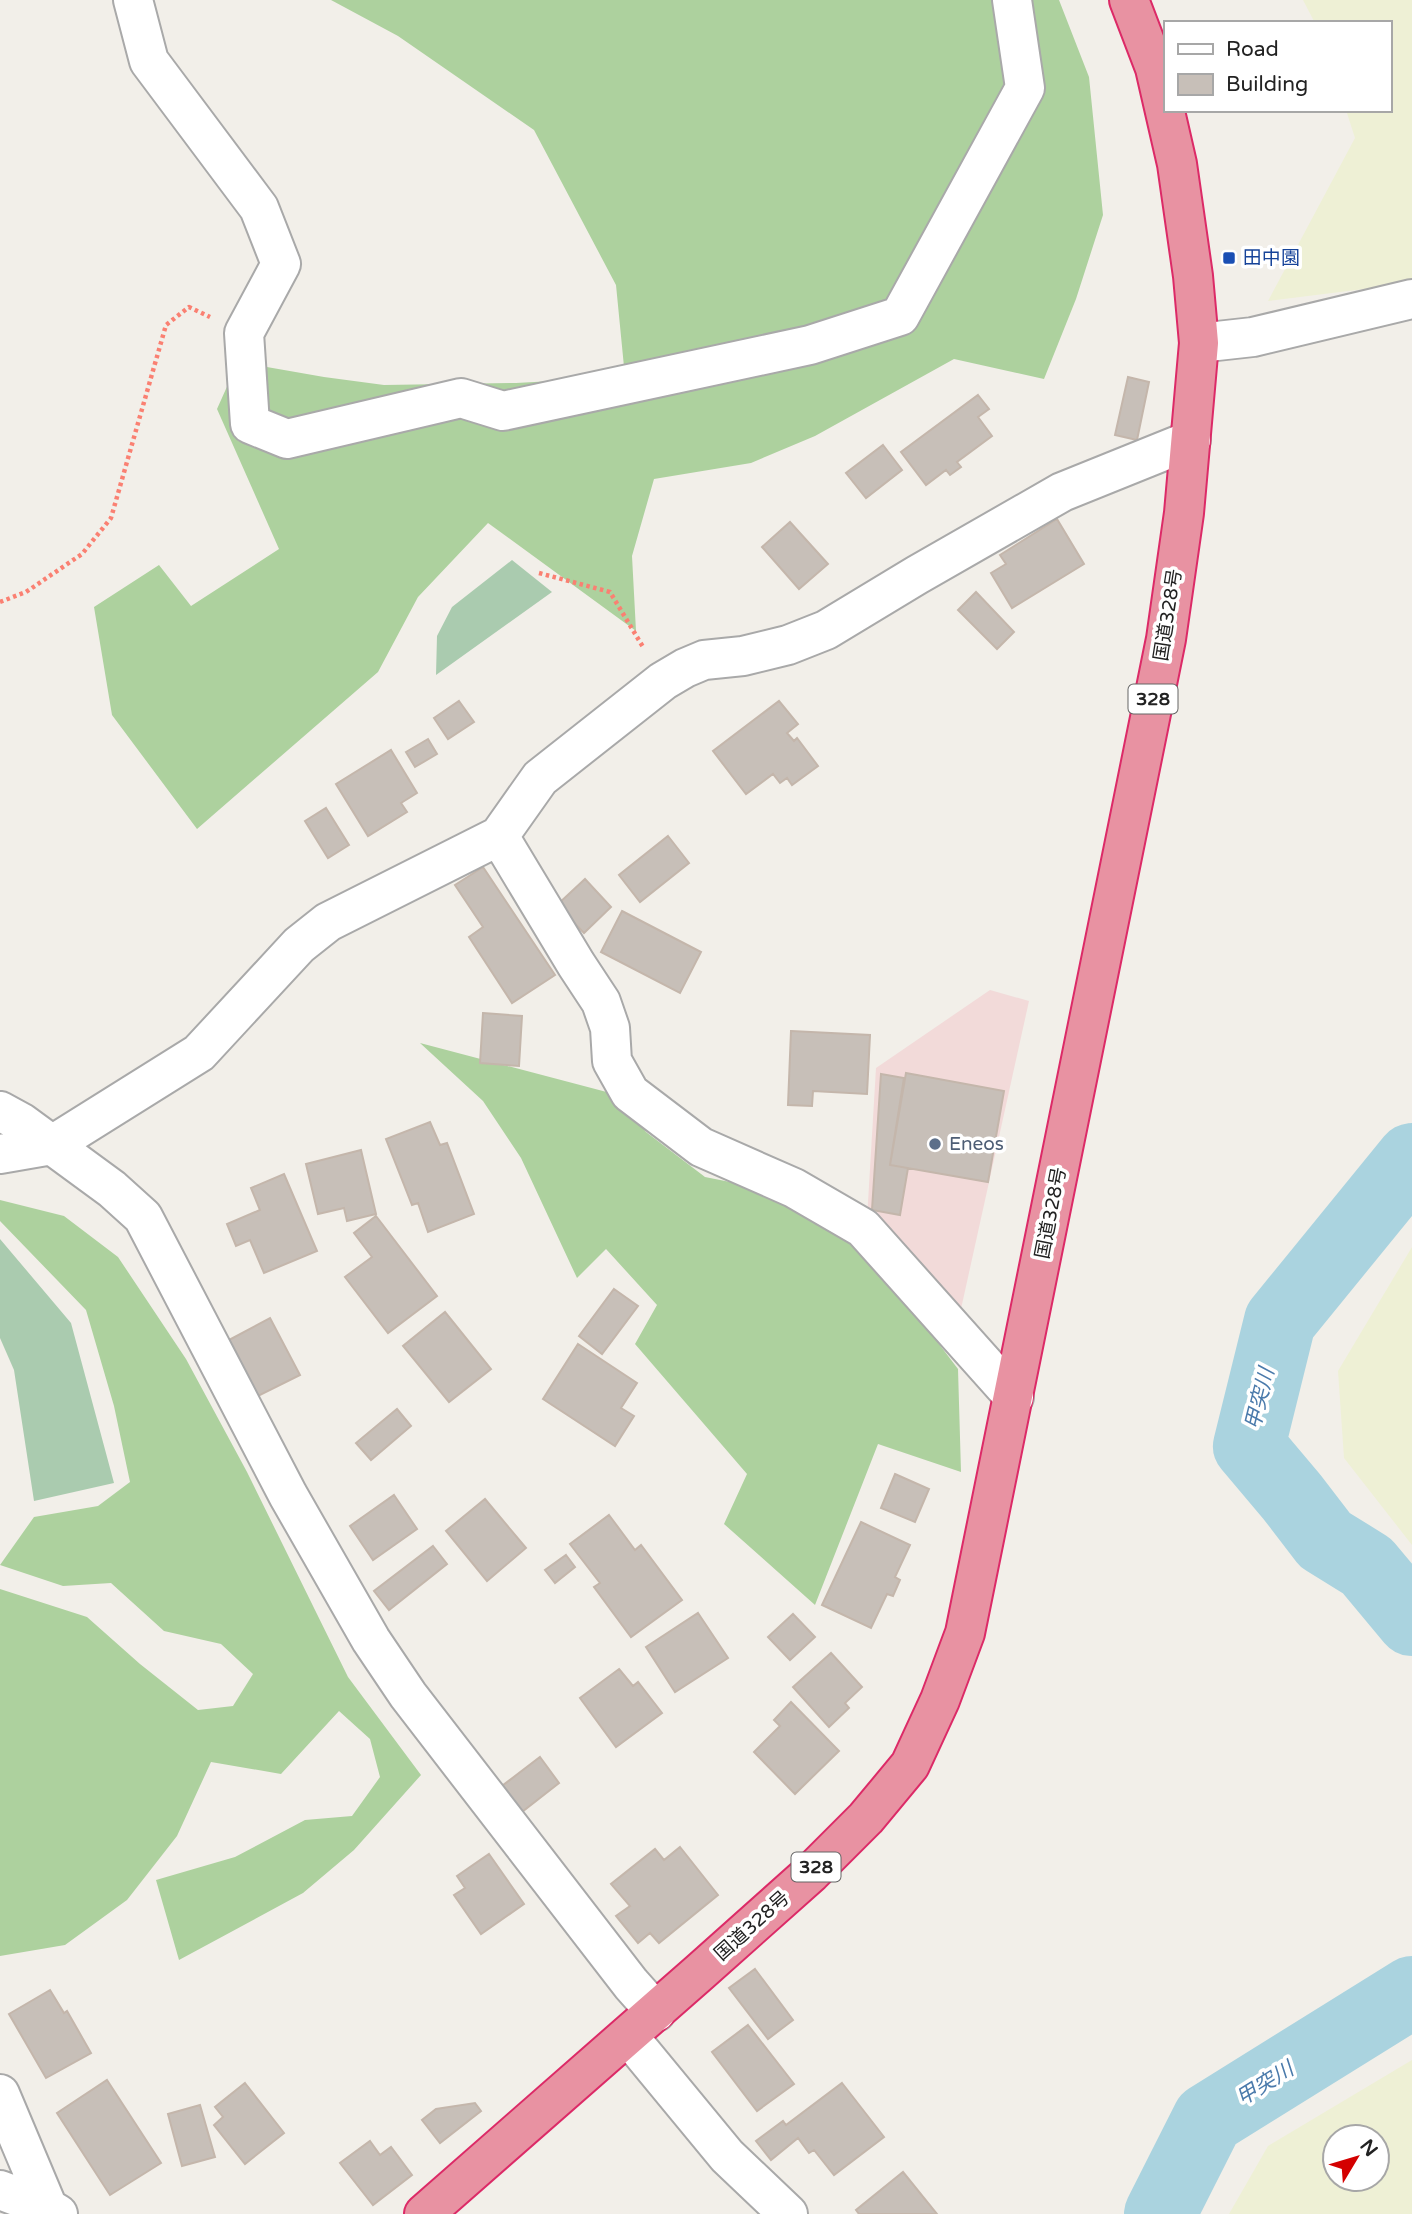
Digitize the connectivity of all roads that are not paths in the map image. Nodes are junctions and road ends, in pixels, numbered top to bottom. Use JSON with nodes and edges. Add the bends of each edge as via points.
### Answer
{"nodes":[{"id":1,"x":133,"y":0,"type":"edge"},
{"id":2,"x":1012,"y":0,"type":"edge"},
{"id":3,"x":1129,"y":0,"type":"edge"},
{"id":4,"x":1164,"y":107,"type":"edge"},
{"id":5,"x":1165,"y":112,"type":"edge"},
{"id":6,"x":1412,"y":299,"type":"edge"},
{"id":7,"x":1199,"y":344,"type":"junction"},
{"id":8,"x":1191,"y":440,"type":"junction"},
{"id":9,"x":499,"y":836,"type":"junction"},
{"id":10,"x":0,"y":1111,"type":"edge"},
{"id":11,"x":52,"y":1145,"type":"junction"},
{"id":12,"x":0,"y":1154,"type":"edge"},
{"id":13,"x":1014,"y":1397,"type":"junction"},
{"id":14,"x":642,"y":2024,"type":"junction"},
{"id":15,"x":0,"y":2094,"type":"edge"},
{"id":16,"x":0,"y":2190,"type":"edge"},
{"id":17,"x":53,"y":2211,"type":"edge"},
{"id":18,"x":424,"y":2214,"type":"edge"},
{"id":19,"x":788,"y":2214,"type":"edge"}],
"edges":[{"from":1,"to":2,"type":"street","via":[[149,61],[259,208],[281,264],[244,333],[250,424],[287,439],[461,398],[503,411],[810,345],[900,316],[1025,88]]},
{"from":3,"to":4,"type":"highway","name":"国道328号","number":"328","via":[[1155,68]]},
{"from":5,"to":7,"type":"highway","name":"国道328号","number":"328","via":[[1177,164]]},
{"from":6,"to":7,"type":"street","via":[[1253,337]]},
{"from":7,"to":8,"type":"highway","name":"国道328号","number":"328"},
{"from":8,"to":9,"type":"street","via":[[1062,492],[827,630],[755,654],[705,660],[685,668],[540,778]]},
{"from":8,"to":13,"type":"highway","name":"国道328号","number":"328","via":[[1166,639]]},
{"from":9,"to":11,"type":"street","via":[[328,922],[299,945],[199,1053]]},
{"from":9,"to":13,"type":"street","via":[[601,1002],[610,1028],[612,1061],[631,1093],[701,1147],[794,1188],[863,1228]]},
{"from":10,"to":11,"type":"street"},
{"from":11,"to":12,"type":"street"},
{"from":11,"to":14,"type":"street","via":[[143,1217],[288,1495],[370,1640],[631,1984]]},
{"from":13,"to":14,"type":"highway","name":"国道328号","number":"328","via":[[965,1633],[910,1765],[820,1864]]},
{"from":14,"to":18,"type":"highway","name":"国道328号","number":"328"},
{"from":14,"to":19,"type":"street","via":[[727,2156]]},
{"from":15,"to":17,"type":"street"},
{"from":16,"to":17,"type":"street"}]}
